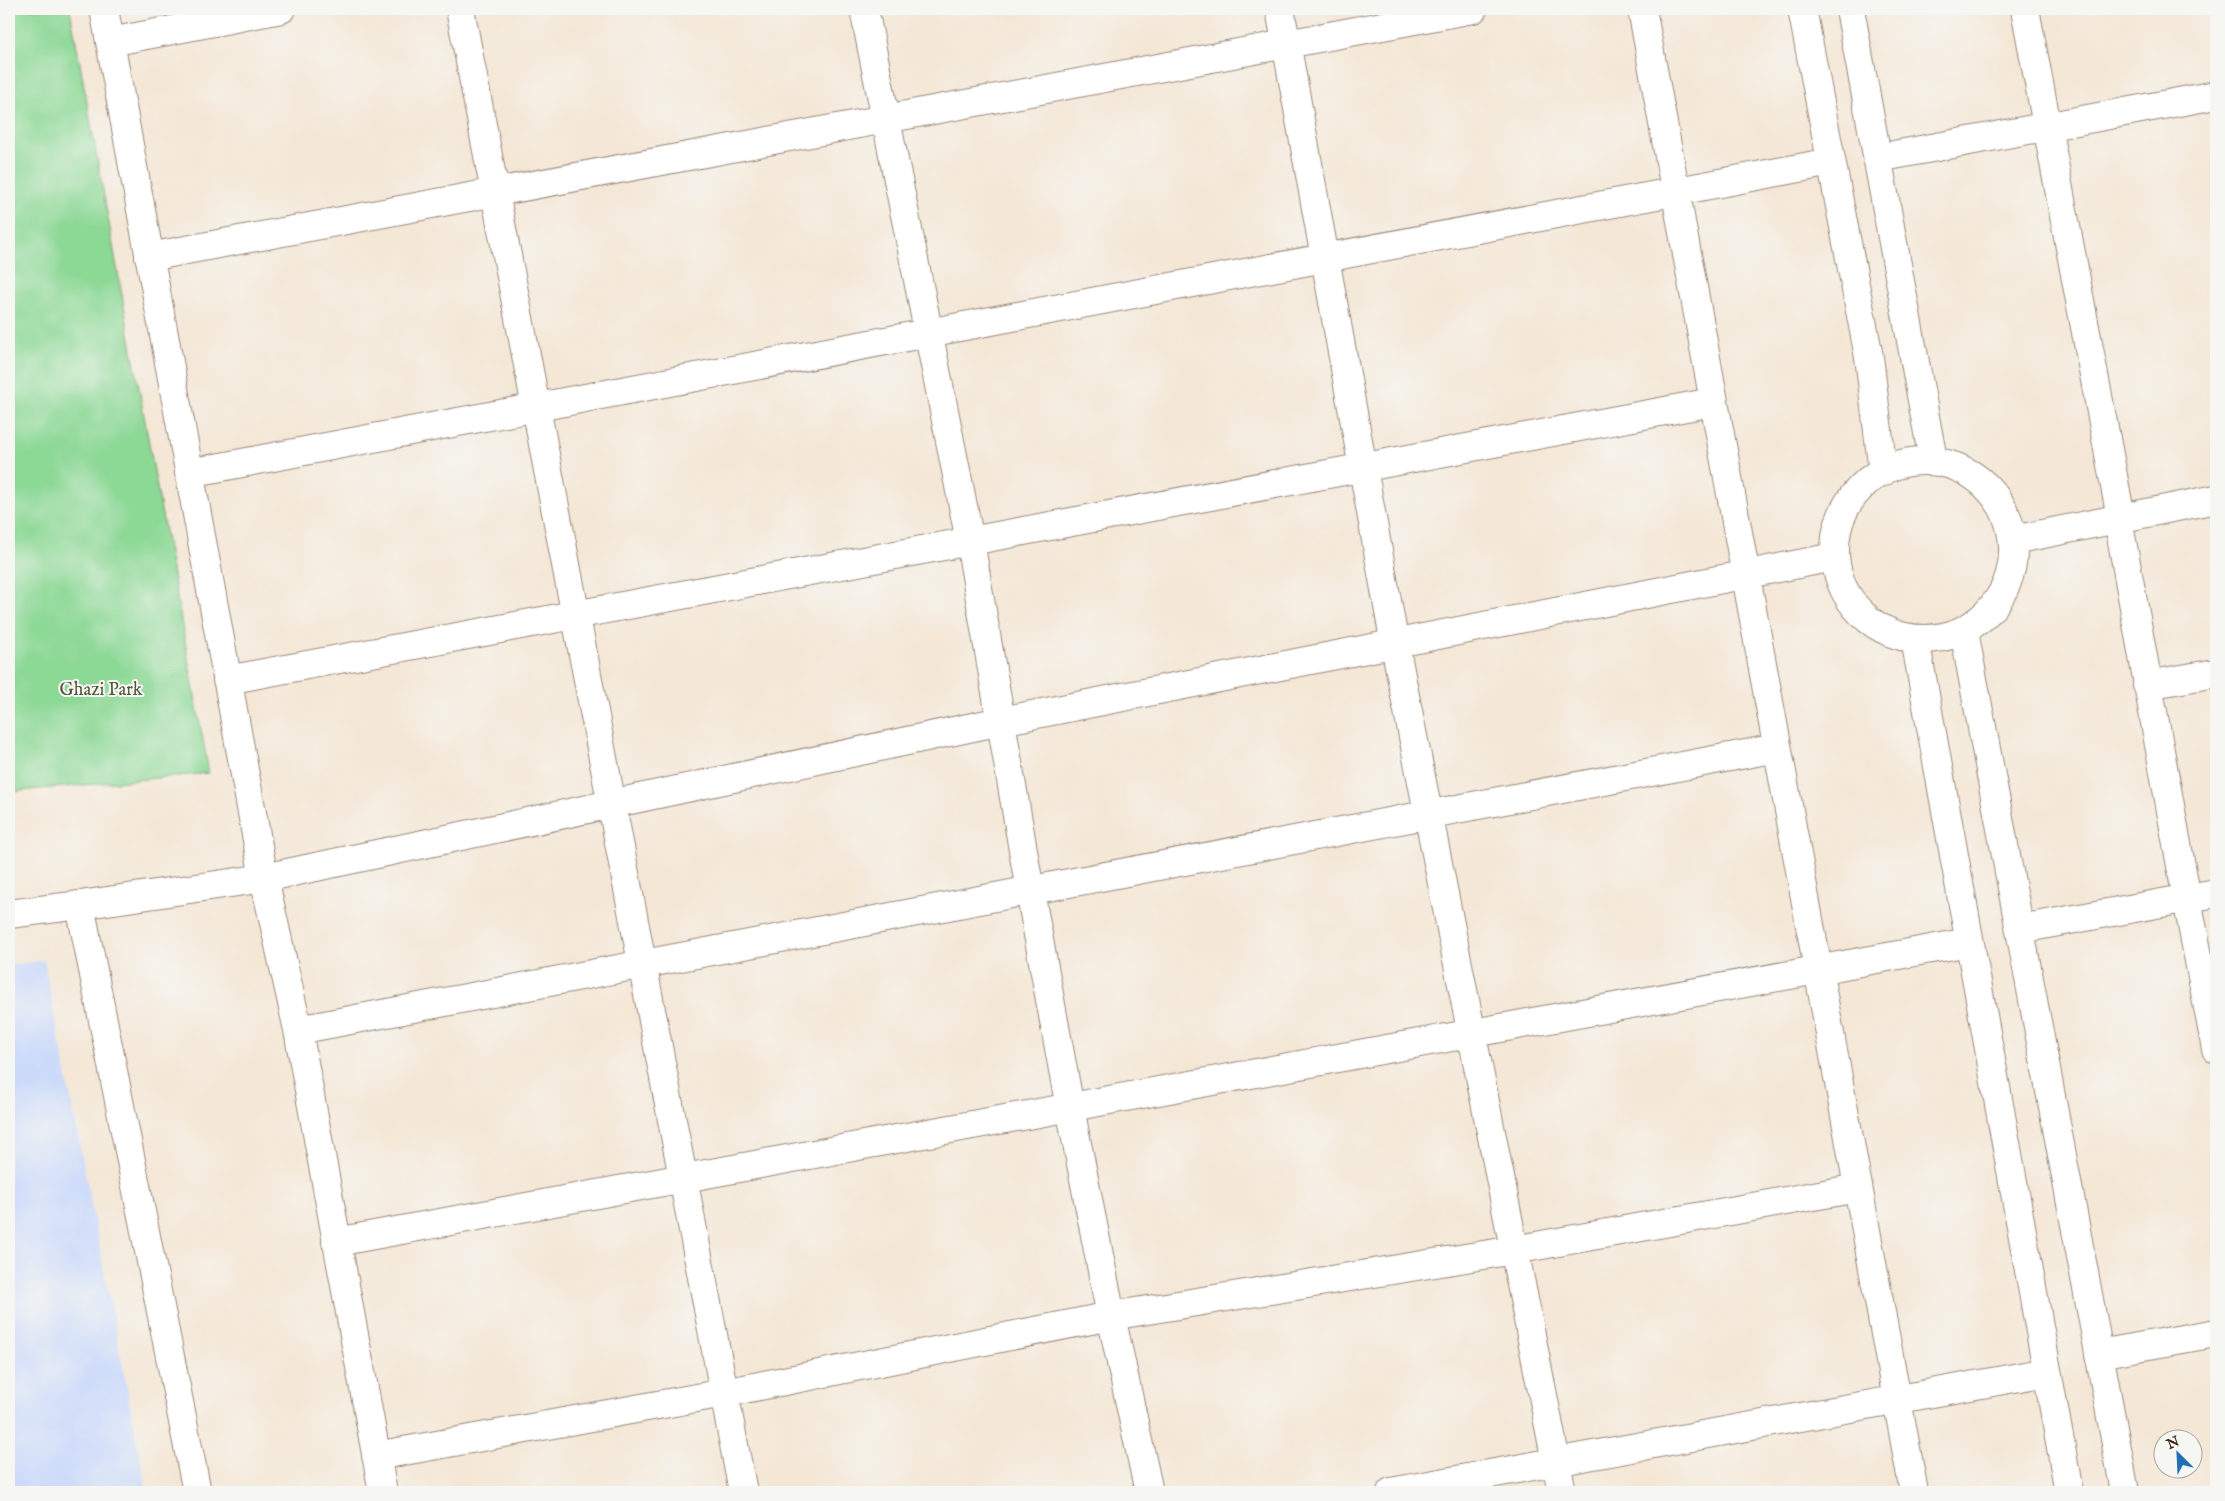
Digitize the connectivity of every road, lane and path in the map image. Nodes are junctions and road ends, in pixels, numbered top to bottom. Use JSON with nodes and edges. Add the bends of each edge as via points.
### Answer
{"nodes":[{"id":1,"x":104,"y":9,"type":"edge"},
{"id":2,"x":282,"y":9,"type":"edge"},
{"id":3,"x":460,"y":9,"type":"edge"},
{"id":4,"x":864,"y":9,"type":"edge"},
{"id":5,"x":1280,"y":9,"type":"edge"},
{"id":6,"x":1473,"y":9,"type":"edge"},
{"id":7,"x":1642,"y":9,"type":"edge"},
{"id":8,"x":1802,"y":9,"type":"edge"},
{"id":9,"x":1850,"y":9,"type":"edge"},
{"id":10,"x":2024,"y":9,"type":"edge"},
{"id":11,"x":110,"y":42,"type":"junction"},
{"id":12,"x":1286,"y":44,"type":"junction"},
{"id":13,"x":2216,"y":95,"type":"edge"},
{"id":14,"x":886,"y":119,"type":"junction"},
{"id":15,"x":2047,"y":127,"type":"junction"},
{"id":16,"x":1878,"y":158,"type":"junction"},
{"id":17,"x":1831,"y":162,"type":"junction"},
{"id":18,"x":1675,"y":191,"type":"junction"},
{"id":19,"x":494,"y":192,"type":"junction"},
{"id":20,"x":149,"y":257,"type":"junction"},
{"id":21,"x":1325,"y":257,"type":"junction"},
{"id":22,"x":928,"y":332,"type":"junction"},
{"id":23,"x":1714,"y":402,"type":"junction"},
{"id":24,"x":535,"y":406,"type":"junction"},
{"id":25,"x":1933,"y":460,"type":"junction"},
{"id":26,"x":1364,"y":467,"type":"junction"},
{"id":27,"x":189,"y":472,"type":"junction"},
{"id":28,"x":1883,"y":472,"type":"junction"},
{"id":29,"x":2216,"y":499,"type":"edge"},
{"id":30,"x":2120,"y":519,"type":"junction"},
{"id":31,"x":2013,"y":540,"type":"junction"},
{"id":32,"x":970,"y":541,"type":"junction"},
{"id":33,"x":1834,"y":557,"type":"junction"},
{"id":34,"x":1745,"y":575,"type":"junction"},
{"id":35,"x":575,"y":615,"type":"junction"},
{"id":36,"x":1964,"y":631,"type":"junction"},
{"id":37,"x":1914,"y":639,"type":"junction"},
{"id":38,"x":1395,"y":645,"type":"junction"},
{"id":39,"x":2216,"y":673,"type":"edge"},
{"id":40,"x":227,"y":680,"type":"junction"},
{"id":41,"x":2147,"y":685,"type":"junction"},
{"id":42,"x":1001,"y":721,"type":"junction"},
{"id":43,"x":1777,"y":748,"type":"junction"},
{"id":44,"x":611,"y":805,"type":"junction"},
{"id":45,"x":1429,"y":814,"type":"junction"},
{"id":46,"x":264,"y":878,"type":"junction"},
{"id":47,"x":1030,"y":891,"type":"junction"},
{"id":48,"x":2216,"y":893,"type":"edge"},
{"id":49,"x":2187,"y":899,"type":"junction"},
{"id":50,"x":80,"y":905,"type":"junction"},
{"id":51,"x":9,"y":914,"type":"edge"},
{"id":52,"x":2020,"y":929,"type":"junction"},
{"id":53,"x":1969,"y":942,"type":"junction"},
{"id":54,"x":642,"y":964,"type":"junction"},
{"id":55,"x":1818,"y":970,"type":"junction"},
{"id":56,"x":298,"y":1030,"type":"junction"},
{"id":57,"x":1472,"y":1033,"type":"junction"},
{"id":58,"x":2216,"y":1049,"type":"edge"},
{"id":59,"x":1070,"y":1108,"type":"junction"},
{"id":60,"x":683,"y":1178,"type":"junction"},
{"id":61,"x":1858,"y":1188,"type":"junction"},
{"id":62,"x":336,"y":1242,"type":"junction"},
{"id":63,"x":1514,"y":1250,"type":"junction"},
{"id":64,"x":1111,"y":1316,"type":"junction"},
{"id":65,"x":2216,"y":1333,"type":"edge"},
{"id":66,"x":2099,"y":1354,"type":"junction"},
{"id":67,"x":2047,"y":1372,"type":"junction"},
{"id":68,"x":724,"y":1393,"type":"junction"},
{"id":69,"x":1897,"y":1399,"type":"junction"},
{"id":70,"x":376,"y":1456,"type":"junction"},
{"id":71,"x":1556,"y":1462,"type":"junction"},
{"id":72,"x":197,"y":1492,"type":"edge"},
{"id":73,"x":382,"y":1492,"type":"edge"},
{"id":74,"x":743,"y":1492,"type":"edge"},
{"id":75,"x":1149,"y":1492,"type":"edge"},
{"id":76,"x":1391,"y":1492,"type":"edge"},
{"id":77,"x":1562,"y":1492,"type":"edge"},
{"id":78,"x":1914,"y":1492,"type":"edge"},
{"id":79,"x":2069,"y":1492,"type":"edge"},
{"id":80,"x":2125,"y":1492,"type":"edge"}],
"edges":[{"from":1,"to":11,"type":"street"},
{"from":2,"to":11,"type":"street"},
{"from":3,"to":19,"type":"street"},
{"from":4,"to":14,"type":"street"},
{"from":5,"to":12,"type":"street"},
{"from":6,"to":12,"type":"street"},
{"from":7,"to":18,"type":"street"},
{"from":8,"to":17,"type":"street"},
{"from":9,"to":16,"type":"street"},
{"from":10,"to":15,"type":"street"},
{"from":11,"to":20,"type":"street"},
{"from":12,"to":14,"type":"street"},
{"from":12,"to":21,"type":"street"},
{"from":13,"to":15,"type":"street"},
{"from":14,"to":19,"type":"street"},
{"from":14,"to":22,"type":"street"},
{"from":15,"to":16,"type":"street"},
{"from":15,"to":30,"type":"street"},
{"from":16,"to":25,"type":"street"},
{"from":17,"to":18,"type":"street"},
{"from":17,"to":28,"type":"street","via":[[1869,357]]},
{"from":18,"to":21,"type":"street"},
{"from":18,"to":23,"type":"street"},
{"from":19,"to":20,"type":"street"},
{"from":19,"to":24,"type":"street"},
{"from":20,"to":27,"type":"street"},
{"from":21,"to":22,"type":"street"},
{"from":21,"to":26,"type":"street"},
{"from":22,"to":24,"type":"street"},
{"from":22,"to":32,"type":"street"},
{"from":23,"to":26,"type":"street"},
{"from":23,"to":34,"type":"street"},
{"from":24,"to":27,"type":"street"},
{"from":24,"to":35,"type":"street"},
{"from":25,"to":28,"type":"street","via":[[1902,463]]},
{"from":25,"to":31,"type":"street","via":[[1961,468],[1985,483],[2003,505]]},
{"from":26,"to":32,"type":"street"},
{"from":26,"to":38,"type":"street"},
{"from":27,"to":40,"type":"street"},
{"from":28,"to":33,"type":"street","via":[[1874,476],[1851,498],[1838,526]]},
{"from":29,"to":30,"type":"street"},
{"from":30,"to":31,"type":"street"},
{"from":30,"to":41,"type":"street"},
{"from":31,"to":36,"type":"street","via":[[2014,561],[2006,588],[1990,612]]},
{"from":32,"to":35,"type":"street"},
{"from":32,"to":42,"type":"street"},
{"from":33,"to":34,"type":"street"},
{"from":33,"to":37,"type":"street","via":[[1842,588],[1859,614],[1884,631]]},
{"from":34,"to":38,"type":"street"},
{"from":34,"to":43,"type":"street"},
{"from":35,"to":40,"type":"street"},
{"from":35,"to":44,"type":"street"},
{"from":36,"to":37,"type":"street","via":[[1949,638]]},
{"from":36,"to":52,"type":"street"},
{"from":37,"to":53,"type":"street"},
{"from":38,"to":42,"type":"street"},
{"from":38,"to":45,"type":"street"},
{"from":39,"to":41,"type":"street"},
{"from":40,"to":46,"type":"street"},
{"from":41,"to":49,"type":"street"},
{"from":42,"to":44,"type":"street"},
{"from":42,"to":47,"type":"street"},
{"from":43,"to":45,"type":"street"},
{"from":43,"to":55,"type":"street"},
{"from":44,"to":46,"type":"street"},
{"from":44,"to":54,"type":"street"},
{"from":45,"to":47,"type":"street"},
{"from":45,"to":57,"type":"street"},
{"from":46,"to":50,"type":"street"},
{"from":46,"to":56,"type":"street"},
{"from":47,"to":54,"type":"street"},
{"from":47,"to":59,"type":"street"},
{"from":48,"to":49,"type":"street"},
{"from":49,"to":52,"type":"street"},
{"from":49,"to":58,"type":"street"},
{"from":50,"to":51,"type":"street"},
{"from":50,"to":72,"type":"street"},
{"from":52,"to":66,"type":"street"},
{"from":53,"to":55,"type":"street"},
{"from":53,"to":67,"type":"street"},
{"from":54,"to":56,"type":"street"},
{"from":54,"to":60,"type":"street"},
{"from":55,"to":57,"type":"street"},
{"from":55,"to":61,"type":"street"},
{"from":56,"to":62,"type":"street"},
{"from":57,"to":59,"type":"street"},
{"from":57,"to":63,"type":"street"},
{"from":59,"to":60,"type":"street"},
{"from":59,"to":64,"type":"street"},
{"from":60,"to":62,"type":"street"},
{"from":60,"to":68,"type":"street"},
{"from":61,"to":63,"type":"street"},
{"from":61,"to":69,"type":"street"},
{"from":62,"to":70,"type":"street"},
{"from":63,"to":64,"type":"street"},
{"from":63,"to":71,"type":"street"},
{"from":64,"to":68,"type":"street"},
{"from":64,"to":75,"type":"street"},
{"from":65,"to":66,"type":"street"},
{"from":66,"to":80,"type":"street"},
{"from":67,"to":69,"type":"street"},
{"from":67,"to":79,"type":"street"},
{"from":68,"to":70,"type":"street"},
{"from":68,"to":74,"type":"street"},
{"from":69,"to":71,"type":"street"},
{"from":69,"to":78,"type":"street"},
{"from":70,"to":73,"type":"street"},
{"from":71,"to":76,"type":"street"},
{"from":71,"to":77,"type":"street"}]}
